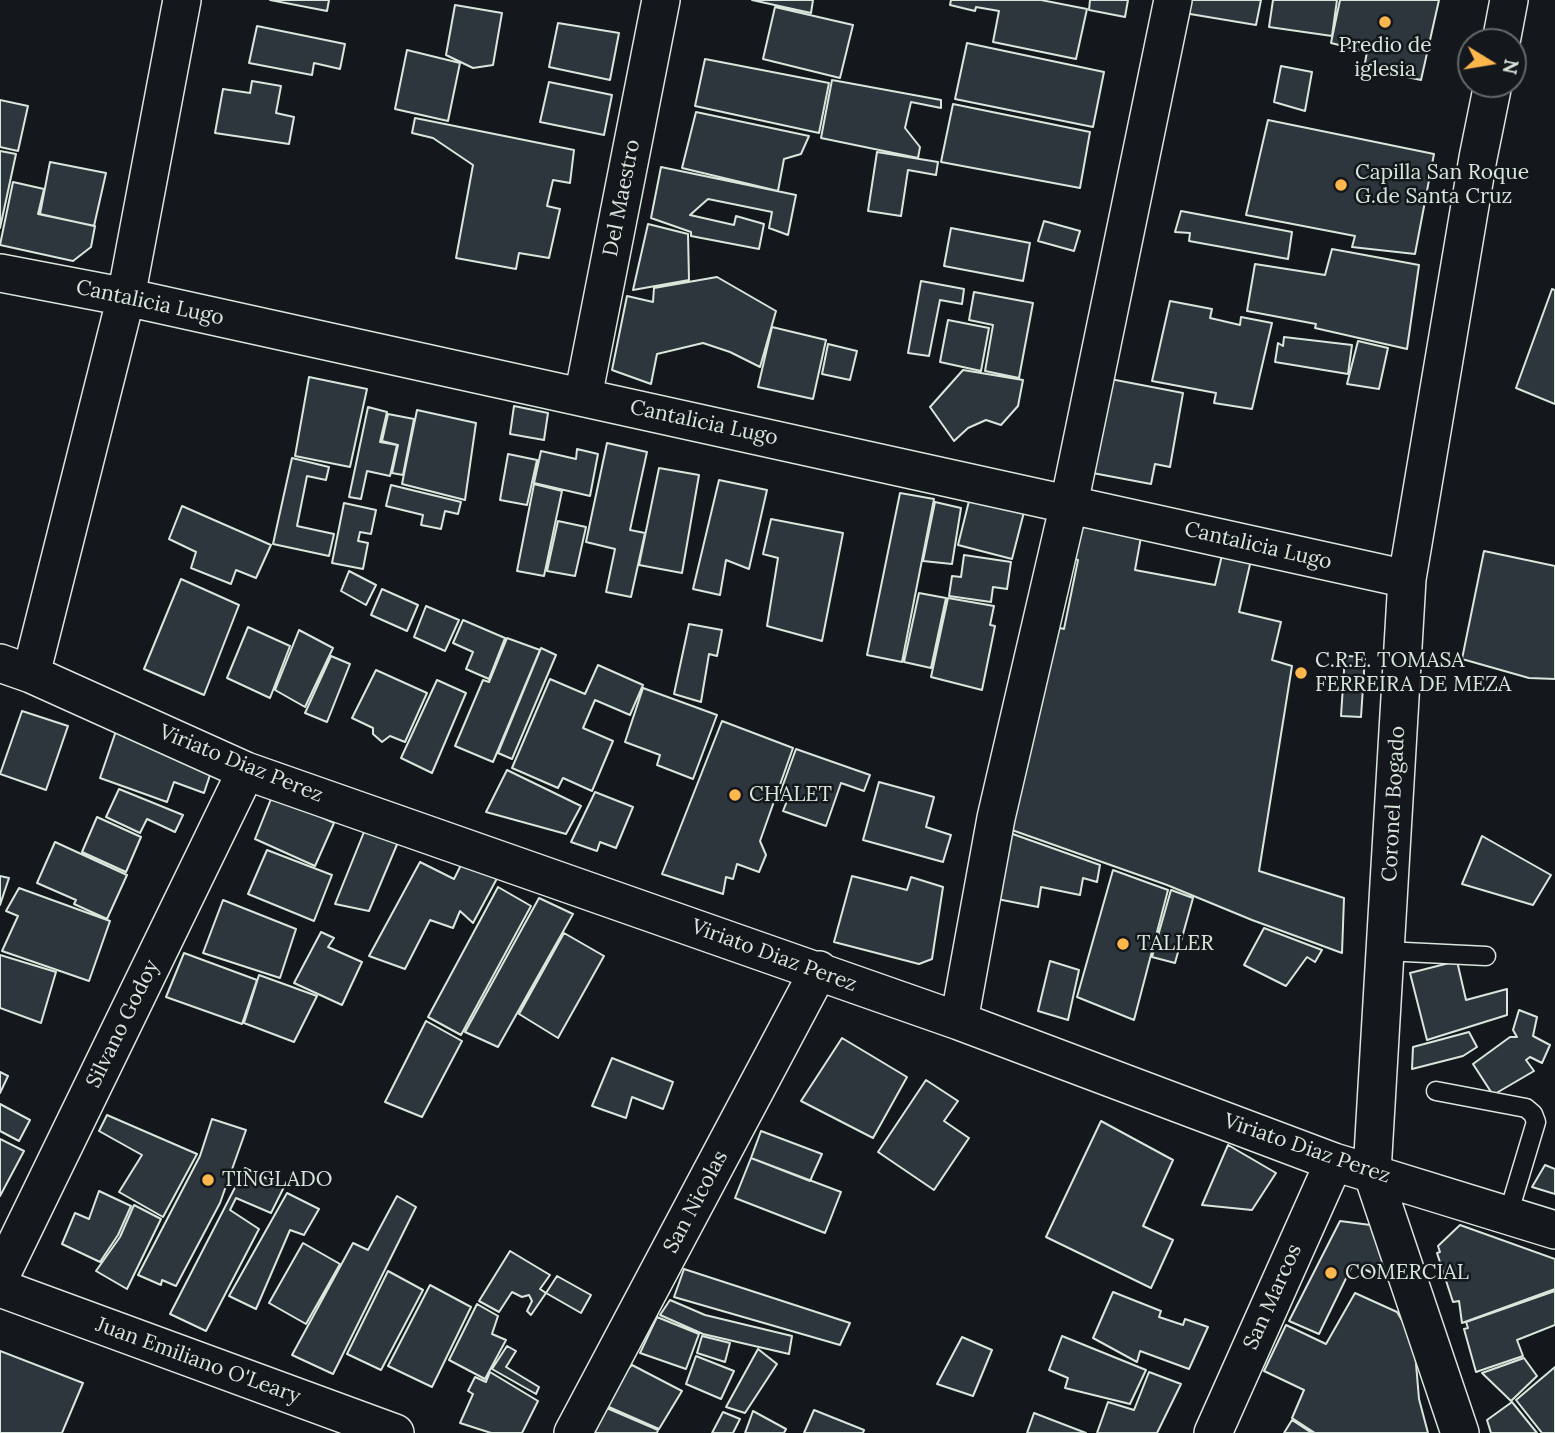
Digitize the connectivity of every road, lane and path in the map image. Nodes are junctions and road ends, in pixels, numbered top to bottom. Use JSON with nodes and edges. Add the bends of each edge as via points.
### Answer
{"nodes":[{"id":1,"x":182,"y":0,"type":"edge"},
{"id":2,"x":662,"y":0,"type":"edge"},
{"id":3,"x":1173,"y":0,"type":"edge"},
{"id":4,"x":1509,"y":0,"type":"edge"},
{"id":5,"x":1504,"y":28,"type":"edge"},
{"id":6,"x":1490,"y":98,"type":"edge"},
{"id":7,"x":0,"y":273,"type":"edge"},
{"id":8,"x":126,"y":297,"type":"junction"},
{"id":9,"x":583,"y":397,"type":"junction"},
{"id":10,"x":1069,"y":504,"type":"junction"},
{"id":11,"x":1407,"y":579,"type":"junction"},
{"id":12,"x":16,"y":668,"type":"edge"},
{"id":13,"x":246,"y":771,"type":"junction"},
{"id":14,"x":1385,"y":951,"type":"junction"},
{"id":15,"x":1486,"y":956,"type":"dead end"},
{"id":16,"x":819,"y":971,"type":"junction"},
{"id":17,"x":959,"y":1021,"type":"junction"},
{"id":18,"x":1436,"y":1091,"type":"dead end"},
{"id":19,"x":1334,"y":1162,"type":"junction"},
{"id":20,"x":1372,"y":1172,"type":"junction"},
{"id":21,"x":1508,"y":1215,"type":"junction"},
{"id":22,"x":1555,"y":1230,"type":"edge"},
{"id":23,"x":0,"y":1277,"type":"edge"},
{"id":24,"x":0,"y":1288,"type":"edge"},
{"id":25,"x":1216,"y":1432,"type":"edge"},
{"id":26,"x":396,"y":1433,"type":"edge"},
{"id":27,"x":573,"y":1433,"type":"edge"},
{"id":28,"x":1460,"y":1433,"type":"edge"}],
"edges":[{"from":1,"to":8,"type":"street"},
{"from":2,"to":9,"type":"street","name":"Del Maestro"},
{"from":3,"to":10,"type":"street"},
{"from":4,"to":5,"type":"street"},
{"from":6,"to":11,"type":"street","name":"Coronel Bogado"},
{"from":7,"to":8,"type":"street","name":"Cantalicia Lugo"},
{"from":8,"to":9,"type":"street","name":"Cantalicia Lugo"},
{"from":8,"to":12,"type":"street"},
{"from":9,"to":10,"type":"street","name":"Cantalicia Lugo"},
{"from":10,"to":11,"type":"street","name":"Cantalicia Lugo"},
{"from":10,"to":17,"type":"street","via":[[996,818]]},
{"from":11,"to":14,"type":"street","name":"Coronel Bogado"},
{"from":12,"to":13,"type":"street","name":"Viriato Diaz Perez"},
{"from":13,"to":16,"type":"street","name":"Viriato Diaz Perez"},
{"from":13,"to":23,"type":"street","name":"Silvano Godoy"},
{"from":14,"to":15,"type":"lane"},
{"from":14,"to":20,"type":"street","name":"Coronel Bogado"},
{"from":16,"to":17,"type":"street","name":"Viriato Diaz Perez"},
{"from":16,"to":27,"type":"street","name":"San Nicolas"},
{"from":17,"to":19,"type":"street","name":"Viriato Diaz Perez"},
{"from":18,"to":21,"type":"lane","via":[[1526,1108],[1533,1114],[1536,1122]]},
{"from":19,"to":20,"type":"street","name":"Viriato Diaz Perez"},
{"from":19,"to":25,"type":"street","name":"San Marcos"},
{"from":20,"to":21,"type":"street","name":"Viriato Diaz Perez"},
{"from":20,"to":28,"type":"street","name":"Coronel Bogado"},
{"from":21,"to":22,"type":"street","name":"Viriato Diaz Perez"},
{"from":24,"to":26,"type":"street","name":"Juan Emiliano O'Leary"}]}
